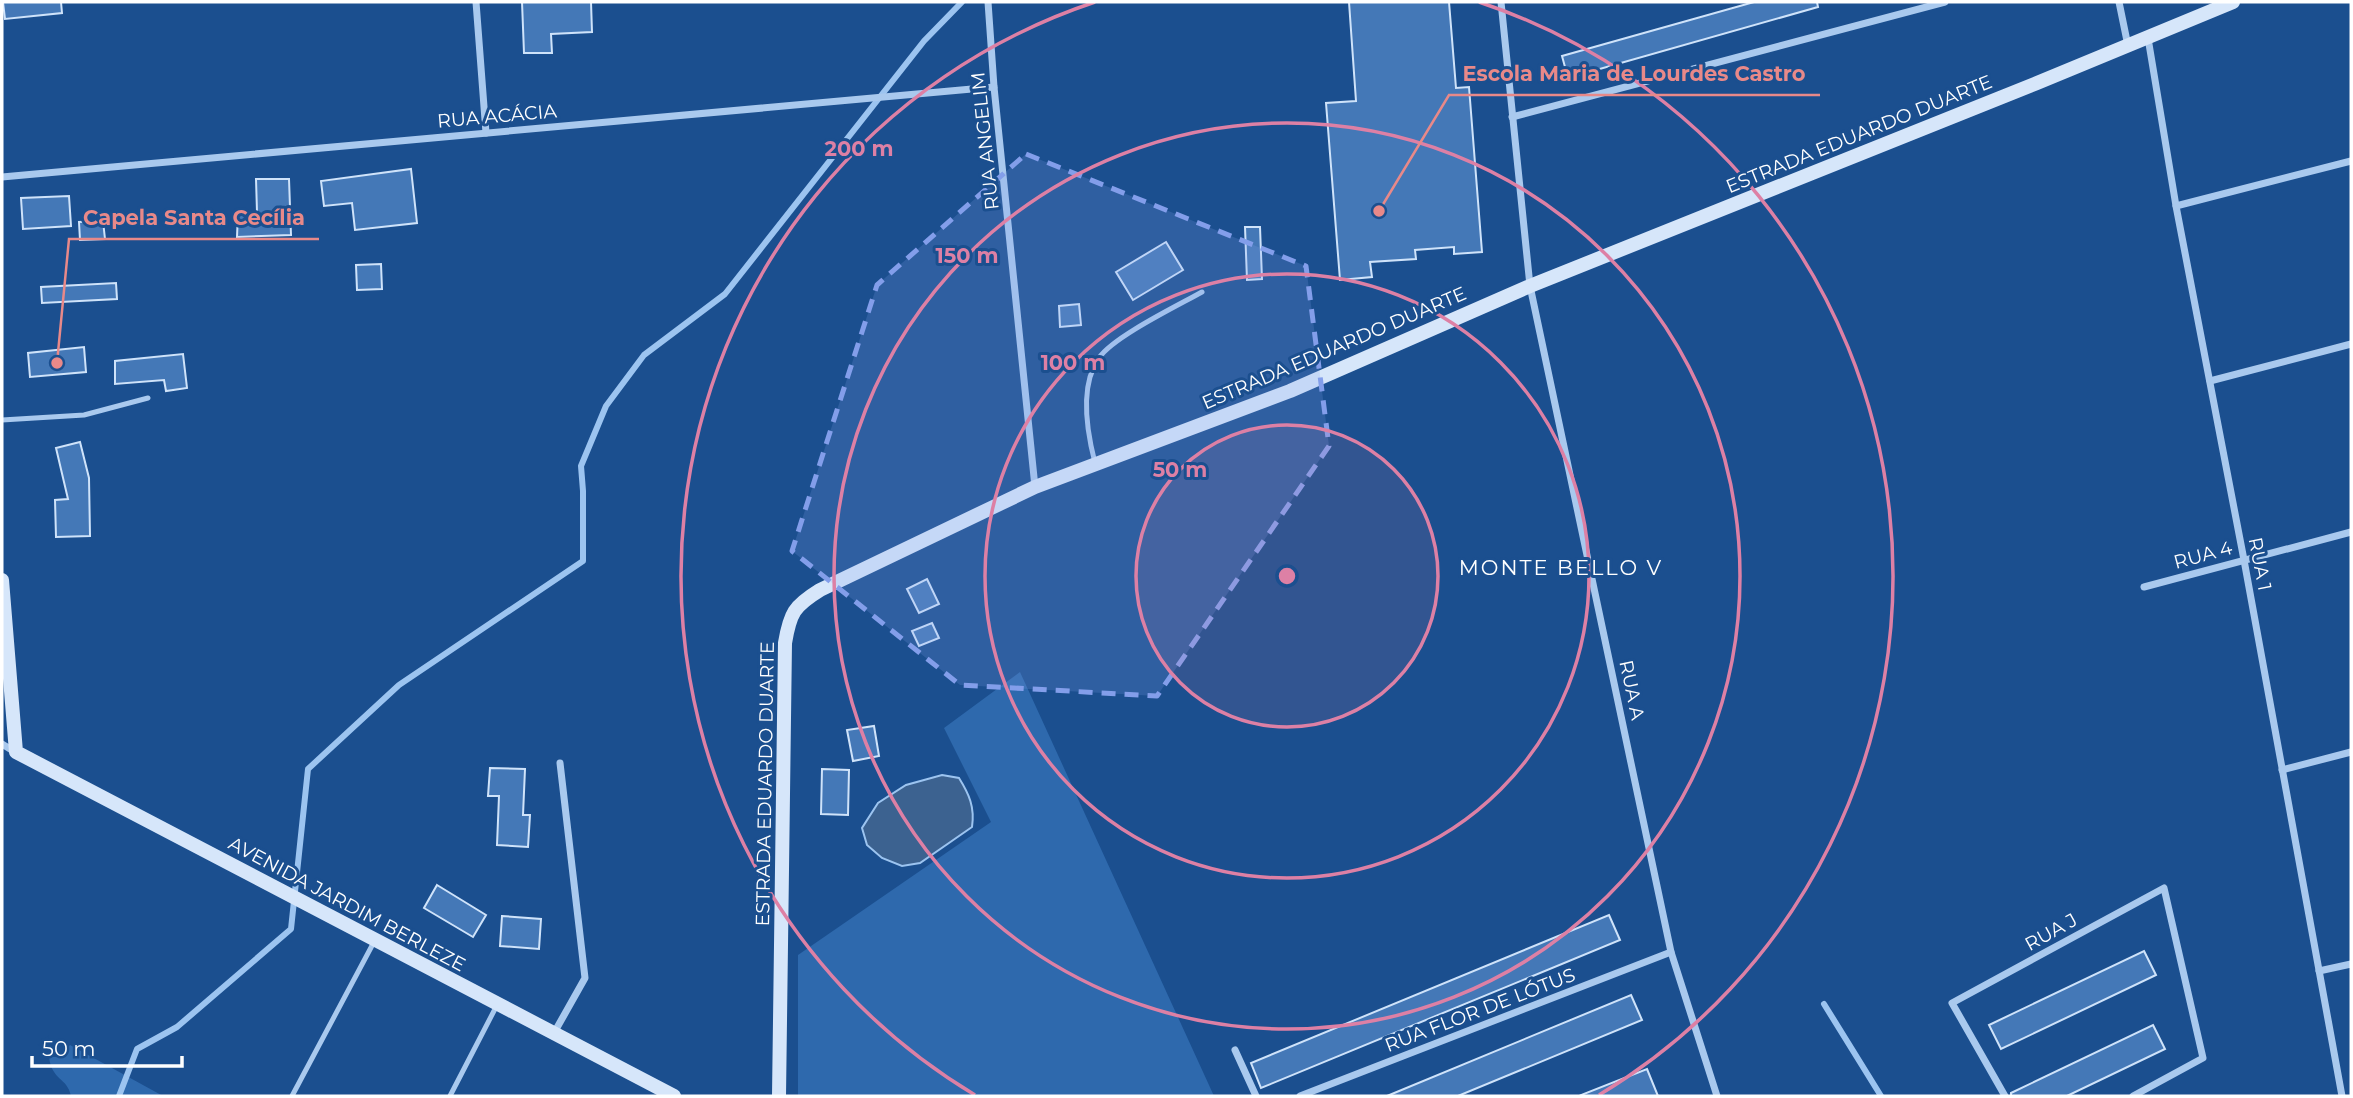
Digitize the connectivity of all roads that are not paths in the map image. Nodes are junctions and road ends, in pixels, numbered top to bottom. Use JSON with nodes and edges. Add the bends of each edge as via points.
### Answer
{"nodes":[{"id":1,"x":475,"y":2,"type":"edge"},
{"id":2,"x":988,"y":2,"type":"edge"},
{"id":3,"x":1501,"y":2,"type":"edge"},
{"id":4,"x":1945,"y":2,"type":"edge"},
{"id":5,"x":2119,"y":2,"type":"edge"},
{"id":6,"x":2233,"y":2,"type":"edge"},
{"id":7,"x":2148,"y":38,"type":"junction"},
{"id":8,"x":2128,"y":46,"type":"junction"},
{"id":9,"x":995,"y":87,"type":"junction"},
{"id":10,"x":1512,"y":117,"type":"junction"},
{"id":11,"x":486,"y":133,"type":"junction"},
{"id":12,"x":2351,"y":161,"type":"edge"},
{"id":13,"x":2,"y":177,"type":"edge"},
{"id":14,"x":2176,"y":206,"type":"junction"},
{"id":15,"x":1530,"y":286,"type":"junction"},
{"id":16,"x":1202,"y":292,"type":"dead end"},
{"id":17,"x":2351,"y":344,"type":"edge"},
{"id":18,"x":2210,"y":381,"type":"junction"},
{"id":19,"x":148,"y":398,"type":"dead end"},
{"id":20,"x":2,"y":420,"type":"edge"},
{"id":21,"x":1096,"y":464,"type":"junction"},
{"id":22,"x":1035,"y":486,"type":"junction"},
{"id":23,"x":2351,"y":532,"type":"edge"},
{"id":24,"x":2244,"y":560,"type":"junction"},
{"id":25,"x":2,"y":580,"type":"edge"},
{"id":26,"x":2144,"y":587,"type":"dead end"},
{"id":27,"x":2,"y":744,"type":"edge"},
{"id":28,"x":16,"y":752,"type":"junction"},
{"id":29,"x":2351,"y":752,"type":"edge"},
{"id":30,"x":560,"y":763,"type":"dead end"},
{"id":31,"x":2282,"y":770,"type":"junction"},
{"id":32,"x":375,"y":940,"type":"junction"},
{"id":33,"x":1671,"y":952,"type":"junction"},
{"id":34,"x":2351,"y":964,"type":"edge"},
{"id":35,"x":2319,"y":971,"type":"junction"},
{"id":36,"x":498,"y":1004,"type":"junction"},
{"id":37,"x":554,"y":1034,"type":"junction"},
{"id":38,"x":1235,"y":1050,"type":"dead end"},
{"id":39,"x":292,"y":1096,"type":"edge"},
{"id":40,"x":450,"y":1096,"type":"edge"},
{"id":41,"x":674,"y":1096,"type":"edge"},
{"id":42,"x":779,"y":1096,"type":"edge"},
{"id":43,"x":1256,"y":1096,"type":"edge"},
{"id":44,"x":1300,"y":1096,"type":"edge"},
{"id":45,"x":1717,"y":1096,"type":"edge"},
{"id":46,"x":2004,"y":1096,"type":"edge"},
{"id":47,"x":2133,"y":1096,"type":"edge"},
{"id":48,"x":2342,"y":1096,"type":"edge"}],
"edges":[{"from":1,"to":11,"type":"street"},
{"from":2,"to":9,"type":"street","name":"RUA ANGELIM"},
{"from":3,"to":10,"type":"street","name":"RUA A"},
{"from":4,"to":10,"type":"street"},
{"from":5,"to":8,"type":"street"},
{"from":6,"to":7,"type":"street","name":"ESTRADA EDUARDO DUARTE"},
{"from":7,"to":8,"type":"street","name":"ESTRADA EDUARDO DUARTE"},
{"from":7,"to":14,"type":"street","name":"RUA 1"},
{"from":8,"to":15,"type":"street","name":"ESTRADA EDUARDO DUARTE"},
{"from":9,"to":11,"type":"street","name":"RUA ACÁCIA"},
{"from":9,"to":22,"type":"street","name":"RUA ANGELIM"},
{"from":10,"to":15,"type":"street","name":"RUA A"},
{"from":11,"to":13,"type":"street","name":"RUA ACÁCIA"},
{"from":12,"to":14,"type":"street"},
{"from":14,"to":18,"type":"street","name":"RUA 1"},
{"from":15,"to":21,"type":"street","name":"ESTRADA EDUARDO DUARTE","via":[[1290,391]]},
{"from":15,"to":33,"type":"street","name":"RUA A"},
{"from":16,"to":21,"type":"lane","via":[[1110,345],[1098,359],[1087,395]]},
{"from":17,"to":18,"type":"street"},
{"from":18,"to":24,"type":"street","name":"RUA 1"},
{"from":19,"to":20,"type":"lane","via":[[84,415]]},
{"from":21,"to":22,"type":"street","name":"ESTRADA EDUARDO DUARTE"},
{"from":22,"to":42,"type":"street","name":"ESTRADA EDUARDO DUARTE","via":[[820,590],[798,604],[789,620],[785,643]]},
{"from":23,"to":24,"type":"street","name":"RUA 4"},
{"from":24,"to":26,"type":"street","name":"RUA 4"},
{"from":24,"to":31,"type":"street","name":"RUA 1"},
{"from":25,"to":28,"type":"street"},
{"from":27,"to":28,"type":"street","name":"AVENIDA JARDIM BERLEZE"},
{"from":28,"to":32,"type":"street","name":"AVENIDA JARDIM BERLEZE"},
{"from":29,"to":31,"type":"street"},
{"from":30,"to":37,"type":"street","via":[[585,978]]},
{"from":31,"to":35,"type":"street","name":"RUA 1"},
{"from":32,"to":36,"type":"street","name":"AVENIDA JARDIM BERLEZE"},
{"from":32,"to":39,"type":"lane"},
{"from":33,"to":44,"type":"street","name":"RUA FLOR DE LÓTUS"},
{"from":33,"to":45,"type":"street","name":"RUA A"},
{"from":34,"to":35,"type":"street"},
{"from":35,"to":48,"type":"street","name":"RUA 1"},
{"from":36,"to":37,"type":"street","name":"AVENIDA JARDIM BERLEZE"},
{"from":36,"to":40,"type":"lane"},
{"from":37,"to":41,"type":"street","name":"AVENIDA JARDIM BERLEZE"},
{"from":38,"to":43,"type":"street"},
{"from":46,"to":47,"type":"street","name":"RUA J","via":[[1952,1003],[2164,888],[2203,1058]]}]}
